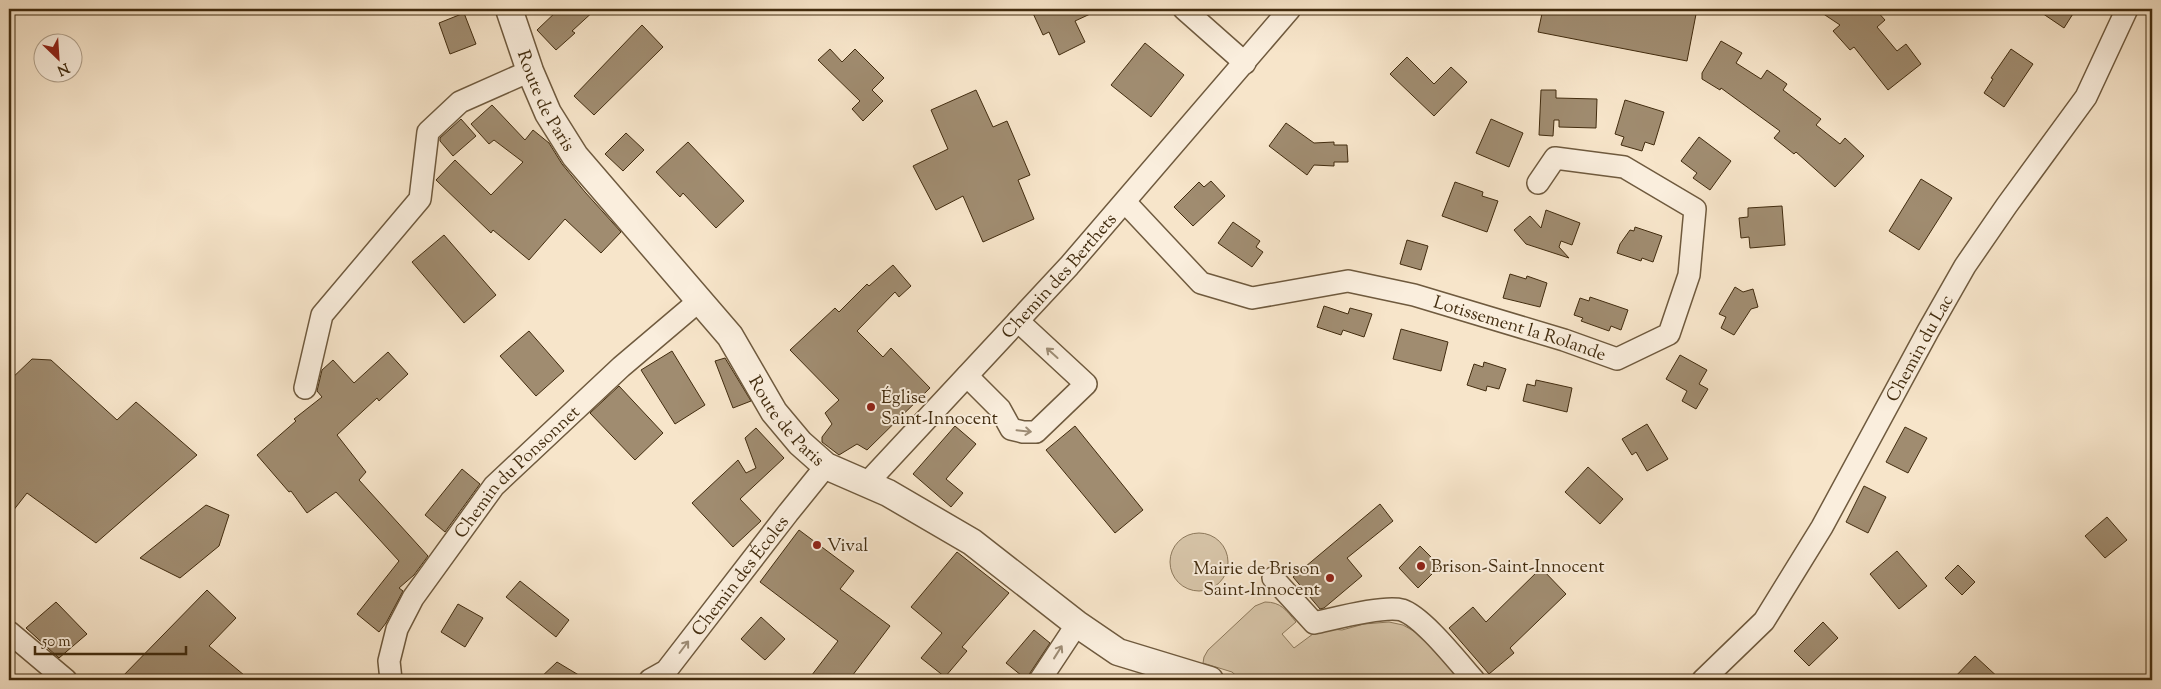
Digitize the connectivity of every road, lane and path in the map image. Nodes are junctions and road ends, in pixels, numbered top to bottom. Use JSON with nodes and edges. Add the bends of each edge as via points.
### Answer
{"nodes":[{"id":1,"x":509,"y":9,"type":"edge"},
{"id":2,"x":1184,"y":9,"type":"edge"},
{"id":3,"x":1290,"y":9,"type":"edge"},
{"id":4,"x":2127,"y":9,"type":"edge"},
{"id":5,"x":1245,"y":63,"type":"junction"},
{"id":6,"x":530,"y":71,"type":"junction"},
{"id":7,"x":1538,"y":183,"type":"dead end"},
{"id":8,"x":1125,"y":202,"type":"junction"},
{"id":9,"x":700,"y":300,"type":"junction"},
{"id":10,"x":1018,"y":321,"type":"junction"},
{"id":11,"x":967,"y":376,"type":"junction"},
{"id":12,"x":305,"y":388,"type":"dead end"},
{"id":13,"x":826,"y":466,"type":"junction"},
{"id":14,"x":868,"y":482,"type":"junction"},
{"id":15,"x":1272,"y":578,"type":"dead end"},
{"id":16,"x":1077,"y":624,"type":"junction"},
{"id":17,"x":9,"y":632,"type":"edge"},
{"id":18,"x":66,"y":680,"type":"edge"},
{"id":19,"x":391,"y":680,"type":"edge"},
{"id":20,"x":650,"y":680,"type":"edge"},
{"id":21,"x":1040,"y":680,"type":"edge"},
{"id":22,"x":1210,"y":680,"type":"edge"},
{"id":23,"x":1474,"y":680,"type":"edge"},
{"id":24,"x":1703,"y":680,"type":"edge"}],
"edges":[{"from":1,"to":6,"type":"street","name":"Route de Paris"},
{"from":2,"to":5,"type":"street"},
{"from":3,"to":5,"type":"street","name":"Chemin des Berthets"},
{"from":4,"to":24,"type":"street","name":"Chemin du Lac","via":[[2086,97],[1966,266],[1822,527],[1764,621]]},
{"from":5,"to":8,"type":"street","name":"Chemin des Berthets"},
{"from":6,"to":9,"type":"street","name":"Route de Paris","via":[[548,113],[575,156]]},
{"from":6,"to":12,"type":"street","via":[[460,102],[428,132],[420,199],[322,316]]},
{"from":7,"to":8,"type":"street","name":"Lotissement la Rolande","via":[[1555,158],[1624,167],[1695,209],[1690,275],[1669,334],[1617,358],[1414,295],[1348,281],[1252,298],[1201,283]]},
{"from":8,"to":10,"type":"street","name":"Chemin des Berthets"},
{"from":9,"to":13,"type":"street","name":"Route de Paris","via":[[730,336],[774,412],[800,443]]},
{"from":9,"to":19,"type":"street","name":"Chemin du Ponsonnet","via":[[621,367],[494,486],[413,598],[397,629],[389,661]]},
{"from":10,"to":11,"type":"street","name":"Chemin des Berthets"},
{"from":11,"to":10,"type":"street","one_way":true,"via":[[1000,409],[1011,428],[1023,432],[1036,432],[1086,384]]},
{"from":11,"to":14,"type":"street","name":"Chemin des Berthets"},
{"from":13,"to":14,"type":"street","name":"Route de Paris"},
{"from":20,"to":13,"type":"street","name":"Chemin des Écoles","one_way":true,"via":[[666,671]]},
{"from":14,"to":16,"type":"street","name":"Route de Paris","via":[[972,542]]},
{"from":15,"to":23,"type":"street","via":[[1314,623],[1374,610],[1402,610],[1426,627]]},
{"from":21,"to":16,"type":"street","one_way":true},
{"from":16,"to":22,"type":"street","name":"Route de Paris","via":[[1118,652]]},
{"from":17,"to":18,"type":"street"}]}
